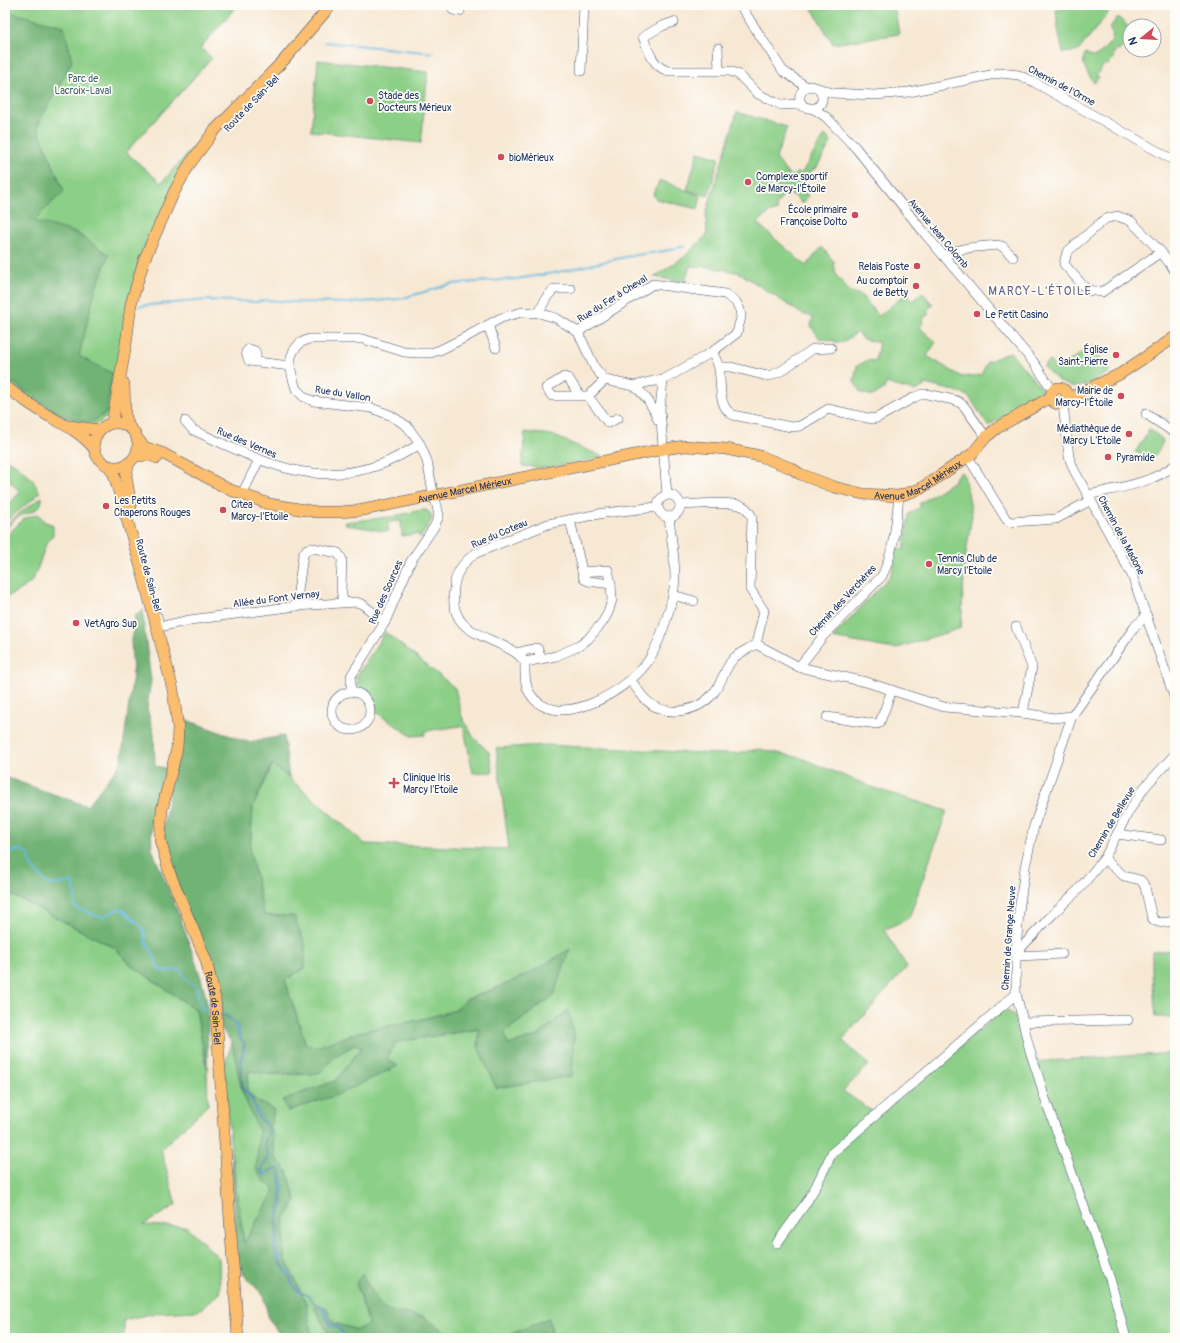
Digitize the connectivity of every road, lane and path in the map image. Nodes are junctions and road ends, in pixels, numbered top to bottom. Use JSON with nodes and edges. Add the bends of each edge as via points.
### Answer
{"nodes":[{"id":1,"x":331,"y":5,"type":"edge"},
{"id":2,"x":338,"y":5,"type":"edge"},
{"id":3,"x":584,"y":5,"type":"edge"},
{"id":4,"x":740,"y":5,"type":"edge"},
{"id":5,"x":674,"y":22,"type":"dead end"},
{"id":6,"x":718,"y":48,"type":"dead end"},
{"id":7,"x":719,"y":70,"type":"junction"},
{"id":8,"x":581,"y":71,"type":"dead end"},
{"id":9,"x":818,"y":89,"type":"junction"},
{"id":10,"x":832,"y":93,"type":"junction"},
{"id":11,"x":802,"y":95,"type":"junction"},
{"id":12,"x":822,"y":101,"type":"junction"},
{"id":13,"x":814,"y":109,"type":"junction"},
{"id":14,"x":826,"y":117,"type":"junction"},
{"id":15,"x":1175,"y":161,"type":"edge"},
{"id":16,"x":169,"y":205,"type":"junction"},
{"id":17,"x":1161,"y":252,"type":"junction"},
{"id":18,"x":944,"y":256,"type":"junction"},
{"id":19,"x":1013,"y":257,"type":"dead end"},
{"id":20,"x":1175,"y":271,"type":"edge"},
{"id":21,"x":570,"y":288,"type":"dead end"},
{"id":22,"x":539,"y":312,"type":"junction"},
{"id":23,"x":488,"y":325,"type":"junction"},
{"id":24,"x":578,"y":332,"type":"junction"},
{"id":25,"x":1175,"y":336,"type":"edge"},
{"id":26,"x":126,"y":344,"type":"junction"},
{"id":27,"x":496,"y":348,"type":"dead end"},
{"id":28,"x":831,"y":348,"type":"dead end"},
{"id":29,"x":712,"y":352,"type":"junction"},
{"id":30,"x":256,"y":362,"type":"dead end"},
{"id":31,"x":290,"y":366,"type":"junction"},
{"id":32,"x":719,"y":367,"type":"junction"},
{"id":33,"x":606,"y":380,"type":"junction"},
{"id":34,"x":663,"y":380,"type":"junction"},
{"id":35,"x":5,"y":386,"type":"edge"},
{"id":36,"x":634,"y":386,"type":"junction"},
{"id":37,"x":1059,"y":396,"type":"junction"},
{"id":38,"x":1146,"y":414,"type":"dead end"},
{"id":39,"x":618,"y":418,"type":"dead end"},
{"id":40,"x":185,"y":421,"type":"dead end"},
{"id":41,"x":112,"y":423,"type":"junction"},
{"id":42,"x":68,"y":426,"type":"junction"},
{"id":43,"x":129,"y":427,"type":"junction"},
{"id":44,"x":662,"y":429,"type":"junction"},
{"id":45,"x":98,"y":430,"type":"junction"},
{"id":46,"x":1175,"y":433,"type":"edge"},
{"id":47,"x":986,"y":437,"type":"junction"},
{"id":48,"x":138,"y":439,"type":"junction"},
{"id":49,"x":420,"y":444,"type":"junction"},
{"id":50,"x":93,"y":447,"type":"junction"},
{"id":51,"x":664,"y":452,"type":"junction"},
{"id":52,"x":968,"y":457,"type":"junction"},
{"id":53,"x":133,"y":459,"type":"junction"},
{"id":54,"x":259,"y":460,"type":"junction"},
{"id":55,"x":1175,"y":465,"type":"edge"},
{"id":56,"x":109,"y":466,"type":"junction"},
{"id":57,"x":242,"y":494,"type":"junction"},
{"id":58,"x":668,"y":495,"type":"junction"},
{"id":59,"x":899,"y":496,"type":"junction"},
{"id":60,"x":1089,"y":497,"type":"junction"},
{"id":61,"x":435,"y":499,"type":"junction"},
{"id":62,"x":680,"y":505,"type":"junction"},
{"id":63,"x":657,"y":507,"type":"junction"},
{"id":64,"x":668,"y":518,"type":"junction"},
{"id":65,"x":570,"y":520,"type":"junction"},
{"id":66,"x":582,"y":572,"type":"junction"},
{"id":67,"x":611,"y":584,"type":"junction"},
{"id":68,"x":672,"y":595,"type":"junction"},
{"id":69,"x":148,"y":596,"type":"junction"},
{"id":70,"x":694,"y":601,"type":"dead end"},
{"id":71,"x":343,"y":602,"type":"junction"},
{"id":72,"x":296,"y":606,"type":"junction"},
{"id":73,"x":1147,"y":616,"type":"junction"},
{"id":74,"x":385,"y":622,"type":"junction"},
{"id":75,"x":163,"y":626,"type":"junction"},
{"id":76,"x":1016,"y":627,"type":"dead end"},
{"id":77,"x":756,"y":644,"type":"junction"},
{"id":78,"x":516,"y":653,"type":"junction"},
{"id":79,"x":541,"y":659,"type":"junction"},
{"id":80,"x":525,"y":662,"type":"junction"},
{"id":81,"x":799,"y":667,"type":"junction"},
{"id":82,"x":631,"y":681,"type":"junction"},
{"id":83,"x":173,"y":689,"type":"junction"},
{"id":84,"x":892,"y":690,"type":"junction"},
{"id":85,"x":351,"y":691,"type":"junction"},
{"id":86,"x":1175,"y":699,"type":"edge"},
{"id":87,"x":1023,"y":713,"type":"junction"},
{"id":88,"x":1072,"y":716,"type":"junction"},
{"id":89,"x":827,"y":717,"type":"dead end"},
{"id":90,"x":1175,"y":754,"type":"edge"},
{"id":91,"x":1117,"y":834,"type":"junction"},
{"id":92,"x":1161,"y":840,"type":"dead end"},
{"id":93,"x":1104,"y":859,"type":"junction"},
{"id":94,"x":1175,"y":921,"type":"edge"},
{"id":95,"x":1016,"y":954,"type":"junction"},
{"id":96,"x":1062,"y":954,"type":"dead end"},
{"id":97,"x":1016,"y":994,"type":"junction"},
{"id":98,"x":1073,"y":1014,"type":"dead end"},
{"id":99,"x":1022,"y":1019,"type":"junction"},
{"id":100,"x":1128,"y":1020,"type":"dead end"},
{"id":101,"x":777,"y":1243,"type":"dead end"},
{"id":102,"x":238,"y":1338,"type":"edge"},
{"id":103,"x":1126,"y":1338,"type":"edge"}],
"edges":[{"from":1,"to":16,"type":"main road","name":"Route de Sain-Bel","via":[[284,60],[214,132],[189,165]]},
{"from":2,"to":16,"type":"main road","name":"Route de Sain-Bel","via":[[273,81],[220,135]]},
{"from":3,"to":8,"type":"street"},
{"from":4,"to":11,"type":"street","via":[[775,60],[792,78]]},
{"from":5,"to":7,"type":"street","via":[[642,37],[655,64],[668,71]]},
{"from":6,"to":7,"type":"street"},
{"from":7,"to":11,"type":"street","via":[[738,74],[758,94],[782,105],[789,105]]},
{"from":9,"to":10,"type":"street","name":"Chemin de l'Orme"},
{"from":9,"to":11,"type":"street","via":[[811,86]]},
{"from":9,"to":12,"type":"street"},
{"from":10,"to":12,"type":"street"},
{"from":10,"to":15,"type":"street","name":"Chemin de l'Orme","via":[[875,95],[909,92],[1000,73],[1019,75]]},
{"from":11,"to":13,"type":"street","via":[[807,108]]},
{"from":12,"to":13,"type":"street"},
{"from":12,"to":14,"type":"street","name":"Avenue Jean Colomb"},
{"from":13,"to":14,"type":"street","name":"Avenue Jean Colomb"},
{"from":14,"to":18,"type":"street","name":"Avenue Jean Colomb","via":[[855,147]]},
{"from":16,"to":26,"type":"main road","name":"Route de Sain-Bel","via":[[144,260],[130,307]]},
{"from":17,"to":17,"type":"street","via":[[1131,221],[1117,216],[1105,219],[1067,252],[1064,264],[1087,290],[1102,292]]},
{"from":17,"to":20,"type":"street"},
{"from":18,"to":19,"type":"street","via":[[961,250],[998,245]]},
{"from":18,"to":37,"type":"street","name":"Avenue Jean Colomb","via":[[1035,364],[1051,378]]},
{"from":21,"to":22,"type":"street","via":[[554,289]]},
{"from":22,"to":23,"type":"street","via":[[522,312]]},
{"from":22,"to":24,"type":"street","via":[[556,318]]},
{"from":23,"to":27,"type":"street"},
{"from":23,"to":31,"type":"street","via":[[430,353],[404,352],[363,339],[309,339],[300,343],[294,350],[290,357]]},
{"from":24,"to":29,"type":"street","name":"Rue du Fer à Cheval","via":[[653,284],[725,294],[736,302],[740,310],[740,326],[737,333]]},
{"from":24,"to":33,"type":"street","via":[[595,368]]},
{"from":25,"to":37,"type":"main road","name":"Avenue Marcel Mérieux","via":[[1120,374],[1084,391]]},
{"from":26,"to":41,"type":"main road","name":"Route de Sain-Bel"},
{"from":26,"to":43,"type":"main road","name":"Route de Sain-Bel","via":[[124,414]]},
{"from":28,"to":32,"type":"street","via":[[813,349],[781,371],[769,376],[731,367]]},
{"from":29,"to":32,"type":"street"},
{"from":29,"to":34,"type":"street","name":"Rue du Fer à Cheval"},
{"from":30,"to":31,"type":"street"},
{"from":31,"to":49,"type":"street","name":"Rue du Vallon","via":[[296,389],[304,397],[313,401],[371,408],[390,415],[407,426]]},
{"from":32,"to":47,"type":"street","via":[[722,402],[726,410],[733,415],[791,427],[800,426],[828,409],[872,419],[915,397],[928,394],[960,402]]},
{"from":33,"to":36,"type":"street"},
{"from":33,"to":39,"type":"street","via":[[584,396],[608,423]]},
{"from":34,"to":36,"type":"street","name":"Rue du Fer à Cheval"},
{"from":34,"to":44,"type":"street","via":[[660,409]]},
{"from":35,"to":42,"type":"main road"},
{"from":36,"to":44,"type":"street","via":[[648,400]]},
{"from":37,"to":47,"type":"main road","name":"Avenue Marcel Mérieux","via":[[1041,402]]},
{"from":37,"to":60,"type":"street","name":"Chemin de la Madone","via":[[1069,457]]},
{"from":38,"to":46,"type":"street"},
{"from":40,"to":54,"type":"street","name":"Rue des Vernes","via":[[193,430]]},
{"from":41,"to":43,"type":"main road"},
{"from":41,"to":45,"type":"main road"},
{"from":42,"to":45,"type":"main road"},
{"from":42,"to":50,"type":"main road"},
{"from":43,"to":48,"type":"main road"},
{"from":44,"to":51,"type":"street"},
{"from":45,"to":50,"type":"main road"},
{"from":47,"to":52,"type":"main road","name":"Avenue Marcel Mérieux"},
{"from":48,"to":53,"type":"main road"},
{"from":48,"to":57,"type":"main road","name":"Avenue Marcel Mérieux","via":[[144,447],[164,454]]},
{"from":49,"to":54,"type":"street","name":"Rue des Vernes","via":[[384,463],[364,470],[340,473],[301,472]]},
{"from":49,"to":61,"type":"street","name":"Rue du Vallon","via":[[427,461]]},
{"from":50,"to":56,"type":"main road","via":[[102,463]]},
{"from":51,"to":58,"type":"street"},
{"from":51,"to":59,"type":"main road","name":"Avenue Marcel Mérieux","via":[[725,453],[800,474],[834,487],[863,494]]},
{"from":51,"to":61,"type":"main road","name":"Avenue Marcel Mérieux"},
{"from":52,"to":59,"type":"main road","name":"Avenue Marcel Mérieux","via":[[920,489]]},
{"from":52,"to":60,"type":"street","via":[[1010,522],[1056,519]]},
{"from":53,"to":56,"type":"main road","via":[[123,466]]},
{"from":53,"to":61,"type":"main road","name":"Avenue Marcel Mérieux","via":[[149,455],[224,493],[269,510],[318,517],[363,516],[414,507]]},
{"from":53,"to":75,"type":"main road","name":"Route de Sain-Bel","via":[[126,475],[128,498]]},
{"from":54,"to":57,"type":"street"},
{"from":55,"to":60,"type":"street","via":[[1149,479]]},
{"from":56,"to":69,"type":"main road","name":"Route de Sain-Bel","via":[[114,475]]},
{"from":57,"to":61,"type":"main road","name":"Avenue Marcel Mérieux","via":[[269,504],[317,512],[363,510]]},
{"from":58,"to":62,"type":"street","via":[[676,497]]},
{"from":58,"to":63,"type":"street","via":[[660,499]]},
{"from":59,"to":81,"type":"street","name":"Chemin des Verchères","via":[[896,524],[887,566],[882,576],[824,635]]},
{"from":60,"to":73,"type":"street","name":"Chemin de la Madone","via":[[1132,575]]},
{"from":61,"to":74,"type":"street","name":"Rue des Sources","via":[[439,516],[411,561]]},
{"from":62,"to":64,"type":"street","via":[[677,514]]},
{"from":62,"to":77,"type":"street","via":[[738,504],[744,506],[752,517],[750,589],[764,611]]},
{"from":63,"to":64,"type":"street","via":[[660,514]]},
{"from":63,"to":65,"type":"street","name":"Rue du Coteau","via":[[610,512]]},
{"from":64,"to":68,"type":"street","via":[[675,578]]},
{"from":65,"to":66,"type":"street"},
{"from":65,"to":78,"type":"street","name":"Rue du Coteau","via":[[548,524],[476,553],[467,559],[454,582],[454,606],[465,626]]},
{"from":66,"to":67,"type":"street","via":[[588,581]]},
{"from":66,"to":67,"type":"street","via":[[608,570]]},
{"from":67,"to":79,"type":"street","via":[[612,600],[596,631],[570,651]]},
{"from":68,"to":70,"type":"street"},
{"from":68,"to":82,"type":"street","via":[[650,659]]},
{"from":69,"to":75,"type":"street","via":[[152,598],[159,624]]},
{"from":69,"to":83,"type":"main road","name":"Route de Sain-Bel"},
{"from":71,"to":72,"type":"street","name":"Allée du Font Vernay"},
{"from":71,"to":72,"type":"street","via":[[341,555],[313,548],[303,555]]},
{"from":71,"to":74,"type":"street","name":"Allée du Font Vernay","via":[[362,604]]},
{"from":72,"to":75,"type":"street","name":"Allée du Font Vernay","via":[[196,619]]},
{"from":73,"to":86,"type":"street","name":"Chemin de la Madone"},
{"from":73,"to":88,"type":"street","name":"Chemin de Grange Neuve","via":[[1136,624]]},
{"from":74,"to":85,"type":"street","name":"Rue des Sources","via":[[351,676]]},
{"from":75,"to":83,"type":"main road","name":"Route de Sain-Bel"},
{"from":76,"to":87,"type":"street","via":[[1032,667]]},
{"from":77,"to":81,"type":"street"},
{"from":77,"to":82,"type":"street","via":[[733,658],[718,686],[706,701],[688,710],[678,711],[655,706],[646,700]]},
{"from":78,"to":79,"type":"street","via":[[536,648]]},
{"from":78,"to":80,"type":"street","name":"Rue du Coteau"},
{"from":79,"to":80,"type":"street"},
{"from":80,"to":82,"type":"street","via":[[529,692],[542,705],[560,710],[570,710],[596,702]]},
{"from":81,"to":84,"type":"street"},
{"from":83,"to":102,"type":"main road","name":"Route de Sain-Bel","via":[[178,728],[177,748],[162,810],[160,840],[170,874],[206,960],[215,998]]},
{"from":84,"to":87,"type":"street","via":[[944,707]]},
{"from":84,"to":89,"type":"street","via":[[877,724]]},
{"from":85,"to":85,"type":"street","via":[[337,697],[332,707],[333,719],[347,730],[365,724],[371,711],[367,699]]},
{"from":87,"to":88,"type":"street","via":[[1054,718]]},
{"from":88,"to":95,"type":"street","name":"Chemin de Grange Neuve","via":[[1034,826],[1025,867]]},
{"from":90,"to":91,"type":"street","name":"Chemin de Bellevue","via":[[1144,788]]},
{"from":91,"to":92,"type":"street"},
{"from":91,"to":93,"type":"street","name":"Chemin de Bellevue"},
{"from":93,"to":94,"type":"street","via":[[1124,876],[1143,882],[1154,921]]},
{"from":93,"to":95,"type":"street","name":"Chemin de Bellevue","via":[[1079,889]]},
{"from":95,"to":96,"type":"street"},
{"from":95,"to":97,"type":"street","name":"Chemin de Grange Neuve"},
{"from":97,"to":99,"type":"street"},
{"from":97,"to":101,"type":"street","name":"Chemin de Grange Neuve","via":[[832,1154],[806,1203]]},
{"from":98,"to":99,"type":"street","via":[[1064,1017]]},
{"from":99,"to":100,"type":"street"},
{"from":99,"to":103,"type":"street","via":[[1043,1093],[1110,1278]]}]}
